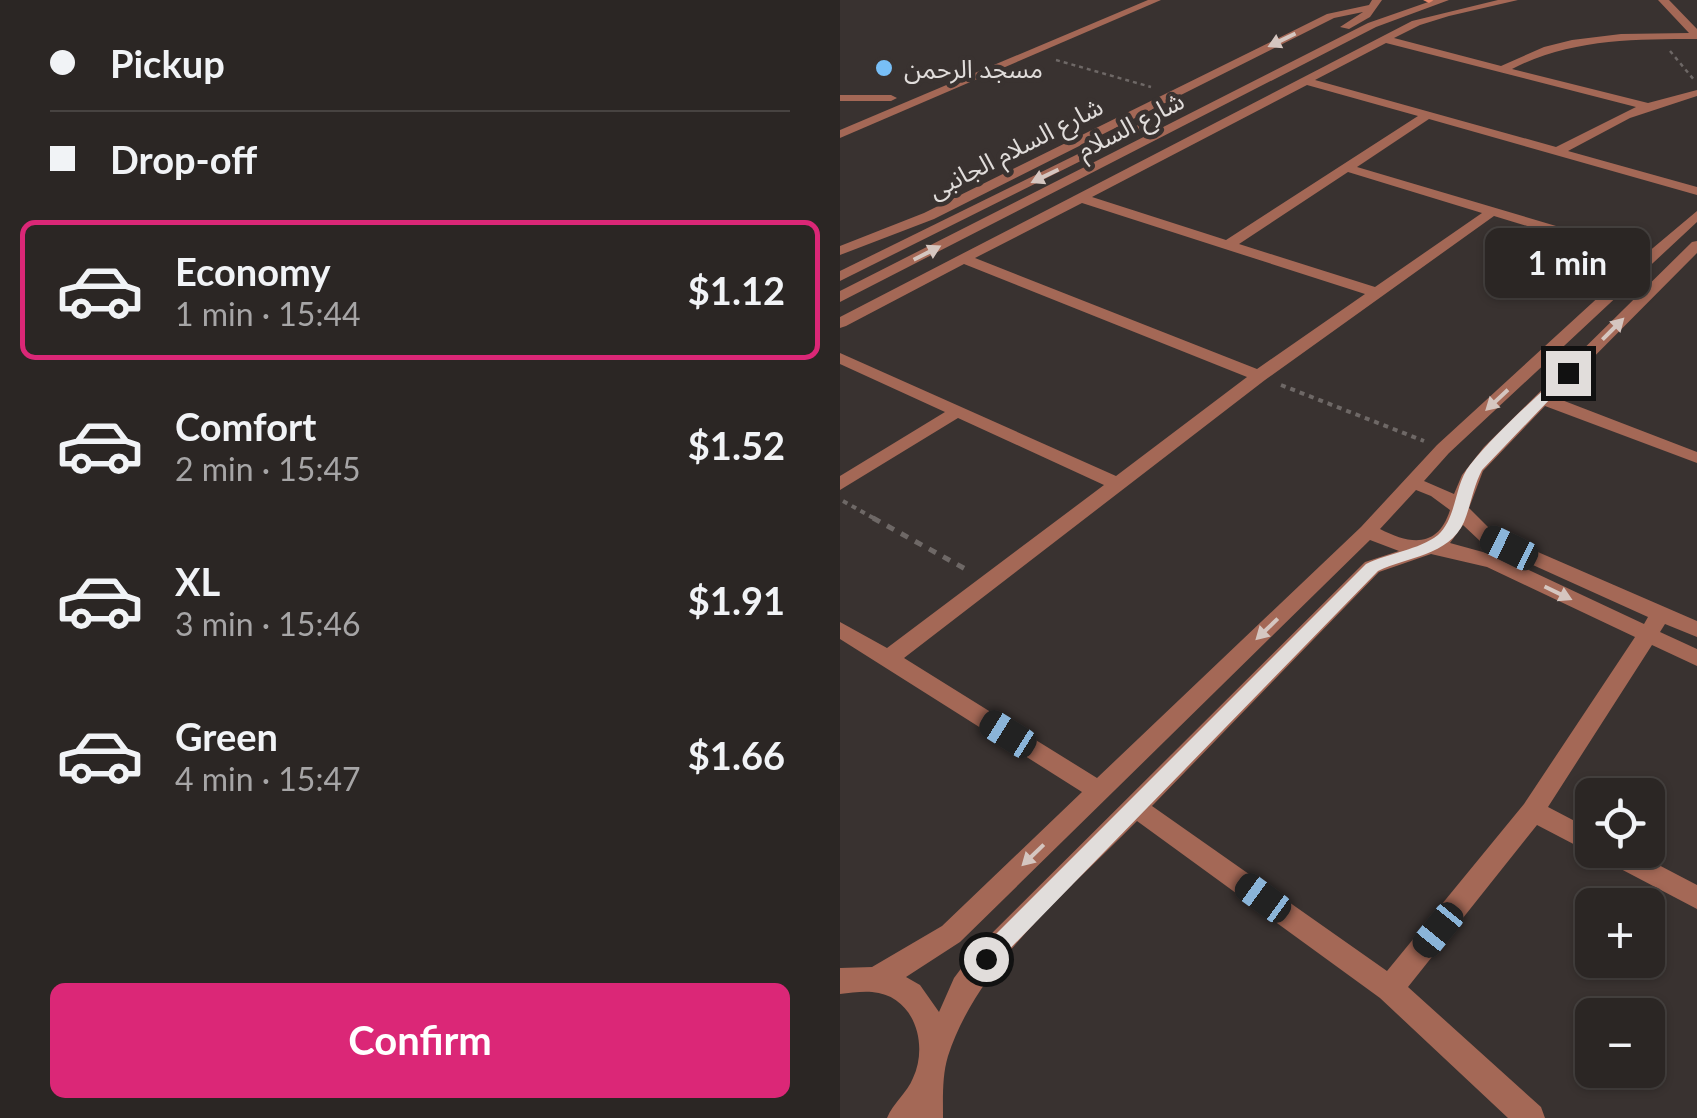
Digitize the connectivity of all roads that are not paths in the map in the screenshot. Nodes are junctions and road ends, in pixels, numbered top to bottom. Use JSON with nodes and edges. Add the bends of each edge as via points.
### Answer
{"nodes":[{"id":1,"x":1133,"y":0,"type":"edge"},
{"id":2,"x":1156,"y":0,"type":"edge"},
{"id":3,"x":1444,"y":0,"type":"edge"},
{"id":4,"x":1513,"y":0,"type":"edge"},
{"id":5,"x":1663,"y":0,"type":"edge"},
{"id":6,"x":1375,"y":3,"type":"edge"},
{"id":7,"x":1697,"y":35,"type":"edge"},
{"id":8,"x":1384,"y":40,"type":"junction"},
{"id":9,"x":1501,"y":70,"type":"junction"},
{"id":10,"x":951,"y":75,"type":"junction"},
{"id":11,"x":1303,"y":80,"type":"junction"},
{"id":12,"x":969,"y":81,"type":"junction"},
{"id":13,"x":1697,"y":93,"type":"edge"},
{"id":14,"x":840,"y":98,"type":"edge"},
{"id":15,"x":891,"y":98,"type":"junction"},
{"id":16,"x":1644,"y":106,"type":"junction"},
{"id":17,"x":1430,"y":114,"type":"junction"},
{"id":18,"x":840,"y":118,"type":"edge"},
{"id":19,"x":840,"y":134,"type":"edge"},
{"id":20,"x":1560,"y":150,"type":"junction"},
{"id":21,"x":1347,"y":168,"type":"junction"},
{"id":22,"x":1697,"y":191,"type":"edge"},
{"id":23,"x":1078,"y":197,"type":"junction"},
{"id":24,"x":1493,"y":211,"type":"junction"},
{"id":25,"x":1697,"y":215,"type":"edge"},
{"id":26,"x":929,"y":216,"type":"junction"},
{"id":27,"x":950,"y":223,"type":"junction"},
{"id":28,"x":1228,"y":245,"type":"junction"},
{"id":29,"x":1697,"y":246,"type":"edge"},
{"id":30,"x":840,"y":251,"type":"edge"},
{"id":31,"x":962,"y":258,"type":"junction"},
{"id":32,"x":1651,"y":259,"type":"junction"},
{"id":33,"x":843,"y":272,"type":"edge"},
{"id":34,"x":1377,"y":293,"type":"junction"},
{"id":35,"x":846,"y":294,"type":"edge"},
{"id":36,"x":840,"y":323,"type":"edge"},
{"id":37,"x":840,"y":358,"type":"edge"},
{"id":38,"x":1260,"y":376,"type":"junction"},
{"id":39,"x":1543,"y":399,"type":"junction"},
{"id":40,"x":958,"y":411,"type":"junction"},
{"id":41,"x":1697,"y":458,"type":"edge"},
{"id":42,"x":840,"y":484,"type":"edge"},
{"id":43,"x":1118,"y":484,"type":"junction"},
{"id":44,"x":1413,"y":484,"type":"junction"},
{"id":45,"x":1459,"y":507,"type":"junction"},
{"id":46,"x":1368,"y":531,"type":"junction"},
{"id":47,"x":1426,"y":549,"type":"junction"},
{"id":48,"x":1654,"y":625,"type":"junction"},
{"id":49,"x":840,"y":629,"type":"edge"},
{"id":50,"x":1697,"y":630,"type":"edge"},
{"id":51,"x":1697,"y":658,"type":"edge"},
{"id":52,"x":888,"y":659,"type":"junction"},
{"id":53,"x":1100,"y":791,"type":"junction"},
{"id":54,"x":1135,"y":807,"type":"junction"},
{"id":55,"x":1533,"y":811,"type":"junction"},
{"id":56,"x":1575,"y":833,"type":"edge"},
{"id":57,"x":1641,"y":868,"type":"edge"},
{"id":58,"x":1697,"y":898,"type":"edge"},
{"id":59,"x":850,"y":979,"type":"edge"},
{"id":60,"x":1390,"y":989,"type":"junction"},
{"id":61,"x":932,"y":1065,"type":"junction"},
{"id":62,"x":902,"y":1118,"type":"edge"},
{"id":63,"x":928,"y":1118,"type":"edge"},
{"id":64,"x":1530,"y":1118,"type":"edge"}],
"edges":[{"from":1,"to":10,"type":"street"},
{"from":2,"to":12,"type":"street"},
{"from":35,"to":3,"type":"street","name":"شارع السلام","one_way":true,"via":[[1372,26]]},
{"from":4,"to":8,"type":"street","via":[[1447,12]]},
{"from":5,"to":7,"type":"street"},
{"from":6,"to":26,"type":"street","name":"شارع السلام الجانبى","one_way":true,"via":[[1330,16]]},
{"from":6,"to":27,"type":"street","name":"شارع السلام","one_way":true,"via":[[1354,22]]},
{"from":7,"to":9,"type":"street","via":[[1550,46]]},
{"from":8,"to":9,"type":"street"},
{"from":8,"to":11,"type":"street"},
{"from":9,"to":16,"type":"street"},
{"from":10,"to":12,"type":"street"},
{"from":10,"to":15,"type":"street"},
{"from":11,"to":17,"type":"street"},
{"from":11,"to":23,"type":"street"},
{"from":12,"to":19,"type":"street"},
{"from":13,"to":16,"type":"street"},
{"from":14,"to":15,"type":"street"},
{"from":15,"to":18,"type":"street"},
{"from":16,"to":20,"type":"street"},
{"from":17,"to":20,"type":"street"},
{"from":17,"to":21,"type":"street"},
{"from":20,"to":22,"type":"street"},
{"from":21,"to":24,"type":"street"},
{"from":21,"to":28,"type":"street"},
{"from":23,"to":28,"type":"street"},
{"from":23,"to":31,"type":"street"},
{"from":24,"to":32,"type":"street"},
{"from":24,"to":34,"type":"street"},
{"from":25,"to":32,"type":"street"},
{"from":26,"to":27,"type":"street"},
{"from":26,"to":30,"type":"street","name":"شارع السلام الجانبى"},
{"from":27,"to":33,"type":"street","name":"شارع السلام"},
{"from":28,"to":34,"type":"street"},
{"from":39,"to":29,"type":"street","one_way":true},
{"from":31,"to":36,"type":"street"},
{"from":31,"to":38,"type":"street"},
{"from":32,"to":44,"type":"street","one_way":true},
{"from":33,"to":35,"type":"street"},
{"from":34,"to":38,"type":"street"},
{"from":37,"to":40,"type":"street"},
{"from":38,"to":43,"type":"street"},
{"from":39,"to":41,"type":"street"},
{"from":39,"to":45,"type":"street","via":[[1476,468]]},
{"from":40,"to":42,"type":"street"},
{"from":40,"to":43,"type":"street"},
{"from":43,"to":52,"type":"street"},
{"from":44,"to":45,"type":"street","via":[[1441,491]]},
{"from":44,"to":46,"type":"street"},
{"from":45,"to":47,"type":"street","via":[[1445,537]]},
{"from":45,"to":48,"type":"street","via":[[1486,536]]},
{"from":46,"to":47,"type":"street"},
{"from":46,"to":53,"type":"street","one_way":true},
{"from":47,"to":48,"type":"street","one_way":true,"via":[[1473,554]]},
{"from":47,"to":54,"type":"street","via":[[1372,568]]},
{"from":48,"to":50,"type":"street"},
{"from":48,"to":51,"type":"street"},
{"from":48,"to":55,"type":"street"},
{"from":49,"to":52,"type":"street"},
{"from":52,"to":53,"type":"street"},
{"from":53,"to":59,"type":"street","one_way":true,"via":[[951,934],[902,966]]},
{"from":54,"to":60,"type":"street"},
{"from":54,"to":61,"type":"street","via":[[986,959],[964,987]]},
{"from":55,"to":56,"type":"street"},
{"from":55,"to":60,"type":"street"},
{"from":57,"to":58,"type":"street"},
{"from":59,"to":61,"type":"street","via":[[907,991],[930,1016]]},
{"from":60,"to":64,"type":"street"},
{"from":61,"to":62,"type":"street"},
{"from":61,"to":63,"type":"street"}]}
